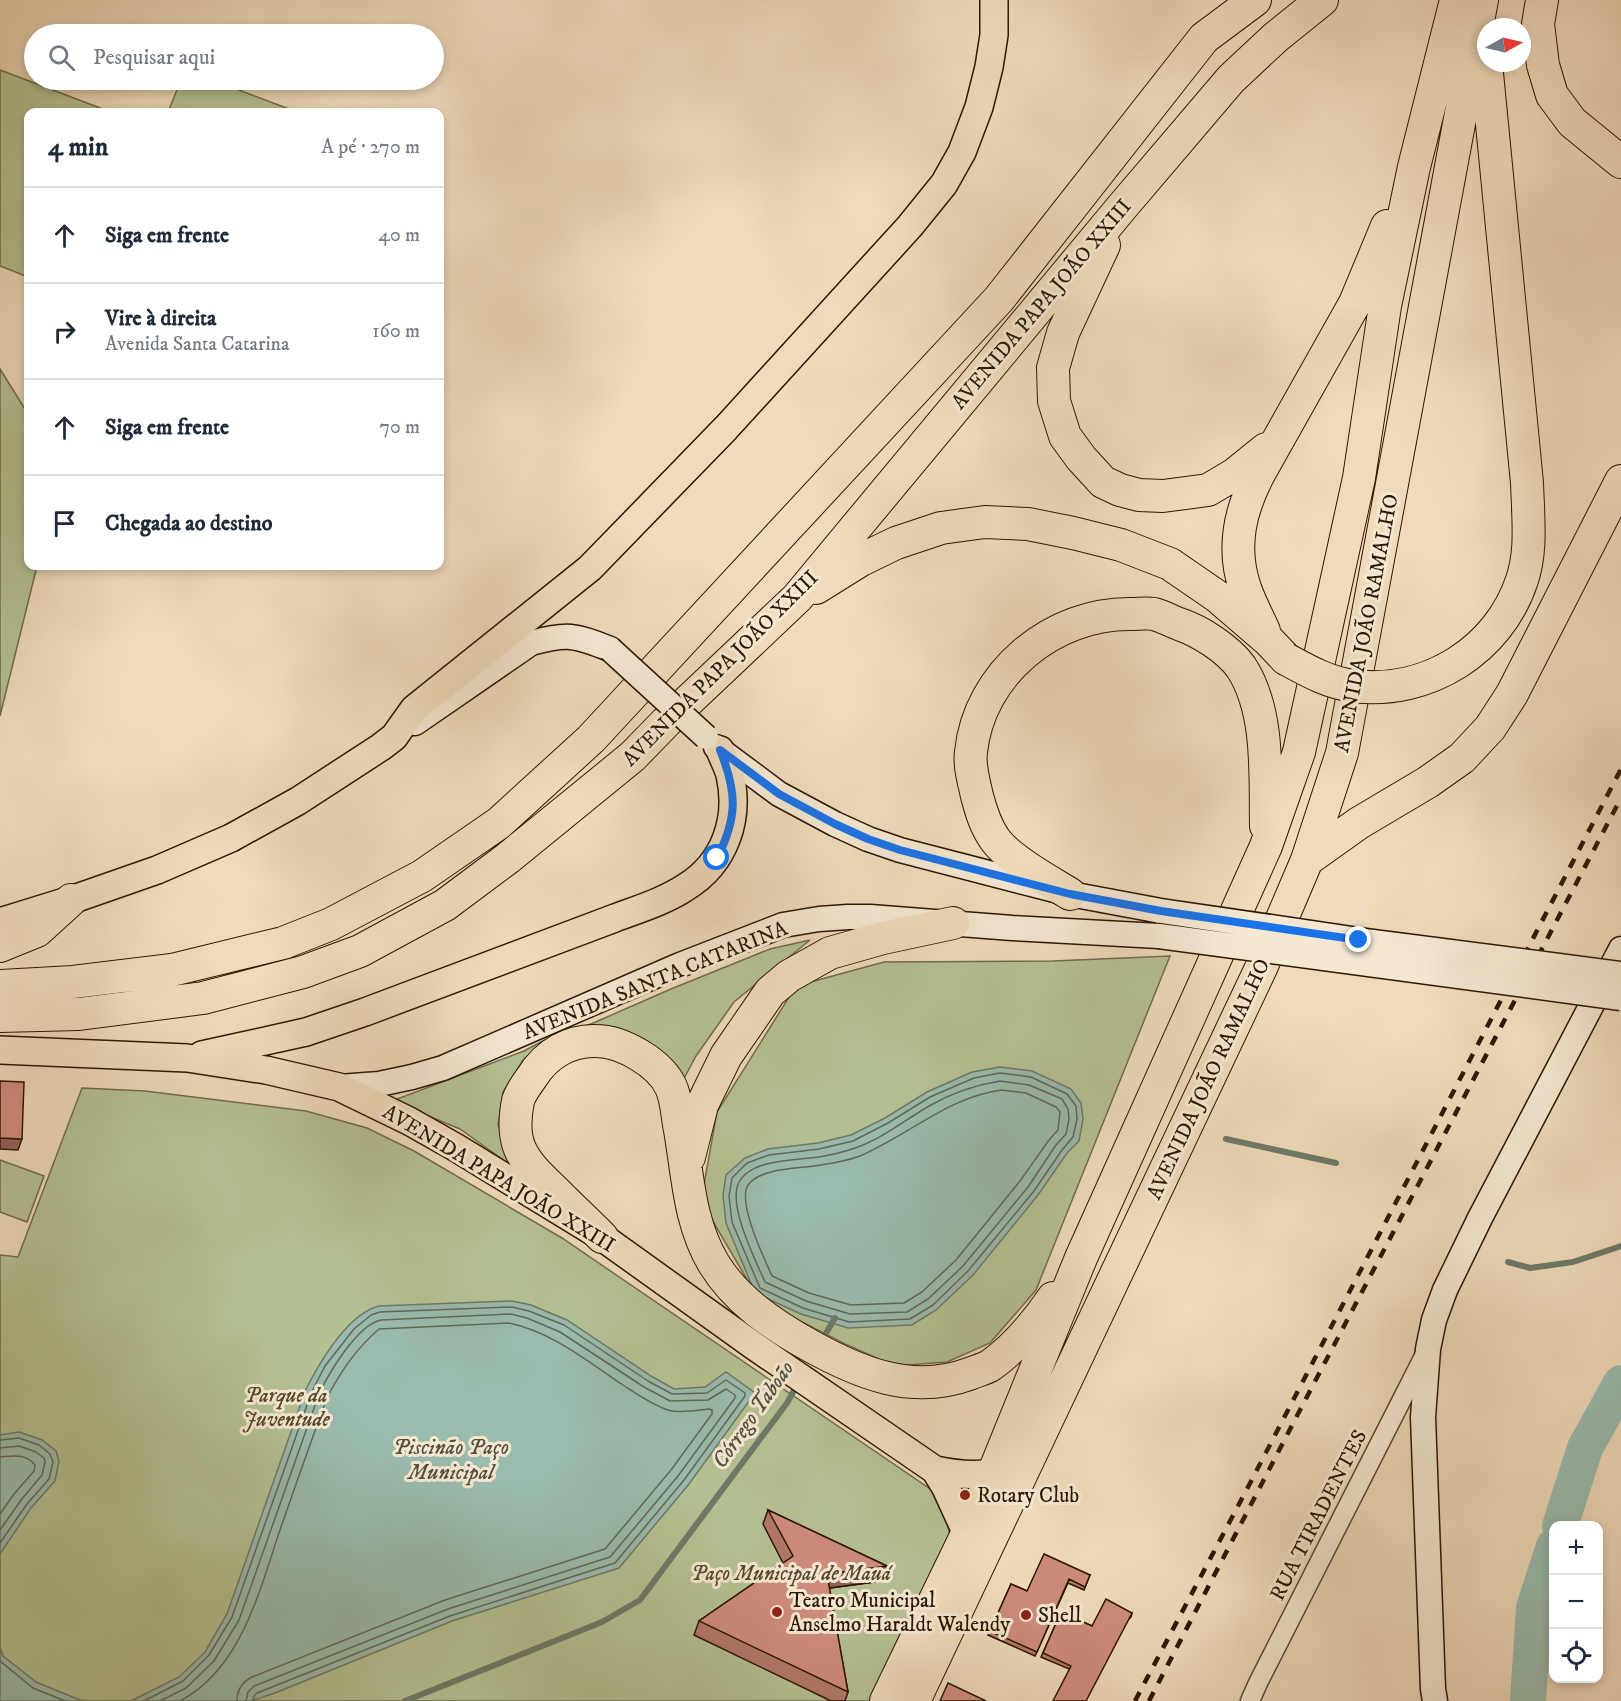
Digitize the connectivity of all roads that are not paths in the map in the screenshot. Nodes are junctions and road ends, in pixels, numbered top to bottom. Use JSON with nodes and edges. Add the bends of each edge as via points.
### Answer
{"nodes":[{"id":1,"x":994,"y":0,"type":"edge"},
{"id":2,"x":1255,"y":0,"type":"edge"},
{"id":3,"x":1322,"y":0,"type":"edge"},
{"id":4,"x":1542,"y":0,"type":"edge"},
{"id":5,"x":1473,"y":3,"type":"edge"},
{"id":6,"x":1477,"y":21,"type":"edge"},
{"id":7,"x":1487,"y":72,"type":"edge"},
{"id":8,"x":1611,"y":151,"type":"edge"},
{"id":9,"x":1414,"y":167,"type":"junction"},
{"id":10,"x":1122,"y":207,"type":"junction"},
{"id":11,"x":1278,"y":438,"type":"junction"},
{"id":12,"x":1621,"y":481,"type":"edge"},
{"id":13,"x":797,"y":598,"type":"junction"},
{"id":14,"x":1277,"y":649,"type":"junction"},
{"id":15,"x":394,"y":737,"type":"junction"},
{"id":16,"x":713,"y":743,"type":"junction"},
{"id":17,"x":1266,"y":846,"type":"junction"},
{"id":18,"x":1307,"y":860,"type":"junction"},
{"id":19,"x":1070,"y":894,"type":"junction"},
{"id":20,"x":71,"y":900,"type":"junction"},
{"id":21,"x":0,"y":922,"type":"edge"},
{"id":22,"x":953,"y":923,"type":"junction"},
{"id":23,"x":0,"y":946,"type":"edge"},
{"id":24,"x":1621,"y":950,"type":"edge"},
{"id":25,"x":1621,"y":974,"type":"edge"},
{"id":26,"x":0,"y":986,"type":"edge"},
{"id":27,"x":1621,"y":998,"type":"edge"},
{"id":28,"x":0,"y":1016,"type":"edge"},
{"id":29,"x":0,"y":1050,"type":"edge"},
{"id":30,"x":187,"y":1058,"type":"junction"},
{"id":31,"x":339,"y":1087,"type":"junction"},
{"id":32,"x":686,"y":1166,"type":"junction"},
{"id":33,"x":602,"y":1237,"type":"junction"},
{"id":34,"x":1081,"y":1258,"type":"junction"},
{"id":35,"x":768,"y":1338,"type":"junction"},
{"id":36,"x":1428,"y":1349,"type":"junction"},
{"id":37,"x":1026,"y":1464,"type":"junction"},
{"id":38,"x":935,"y":1470,"type":"junction"},
{"id":39,"x":993,"y":1474,"type":"junction"},
{"id":40,"x":967,"y":1534,"type":"junction"},
{"id":41,"x":886,"y":1701,"type":"edge"},
{"id":42,"x":914,"y":1701,"type":"edge"},
{"id":43,"x":1250,"y":1701,"type":"edge"},
{"id":44,"x":1435,"y":1701,"type":"edge"}],
"edges":[{"from":1,"to":15,"type":"main road","via":[[994,36],[979,107],[962,152],[944,184],[910,226],[726,428],[590,568],[414,709]]},
{"from":2,"to":26,"type":"highway","name":"AVENIDA PAPA JOÃO XXIII","via":[[1204,38],[991,307],[591,739],[499,822],[422,876],[331,924],[284,943],[172,970]]},
{"from":3,"to":10,"type":"highway","name":"AVENIDA PAPA JOÃO XXIII","via":[[1231,79]]},
{"from":4,"to":8,"type":"highway","via":[[1538,24],[1543,65],[1552,95],[1572,122]]},
{"from":5,"to":6,"type":"highway"},
{"from":5,"to":9,"type":"highway","name":"AVENIDA JOÃO RAMALHO"},
{"from":5,"to":18,"type":"highway","name":"AVENIDA JOÃO RAMALHO","via":[[1342,753]]},
{"from":7,"to":14,"type":"highway","bridge":true,"via":[[1527,483],[1529,544],[1523,579],[1508,612],[1486,641],[1457,664],[1425,680],[1389,687],[1353,686],[1318,676]]},
{"from":9,"to":11,"type":"highway","via":[[1355,303]]},
{"from":9,"to":17,"type":"highway","name":"AVENIDA JOÃO RAMALHO","via":[[1329,622],[1299,752]]},
{"from":10,"to":11,"type":"highway","via":[[1063,333],[1053,368],[1054,401],[1065,436],[1103,482],[1139,495],[1163,496],[1208,490],[1235,474]]},
{"from":10,"to":13,"type":"highway","name":"AVENIDA PAPA JOÃO XXIII"},
{"from":11,"to":14,"type":"highway","via":[[1248,493],[1238,540],[1245,588]]},
{"from":12,"to":18,"type":"highway","via":[[1512,694],[1490,728],[1462,758]]},
{"from":13,"to":14,"type":"highway","via":[[861,560],[941,528],[985,522],[1028,524],[1122,545],[1170,564],[1218,597]]},
{"from":13,"to":28,"type":"highway","name":"AVENIDA PAPA JOÃO XXIII","via":[[633,756],[508,858],[445,905],[360,951],[303,972],[203,998],[79,1014]]},
{"from":15,"to":16,"type":"main road","bridge":true,"via":[[531,643],[574,636],[610,649]]},
{"from":15,"to":20,"type":"main road","via":[[298,801],[231,838],[157,870]]},
{"from":16,"to":19,"type":"main road","via":[[779,794],[868,839]]},
{"from":16,"to":30,"type":"main road","via":[[730,774],[733,815],[717,858],[687,887],[654,904],[316,1029]]},
{"from":17,"to":19,"type":"highway","via":[[1264,738],[1258,703],[1241,667],[1218,644],[1194,629],[1154,614],[1086,619],[1055,632],[1028,650],[993,688],[983,707],[970,753],[982,814],[994,838],[1006,852]]},
{"from":17,"to":34,"type":"highway","name":"AVENIDA JOÃO RAMALHO"},
{"from":18,"to":37,"type":"highway","name":"AVENIDA JOÃO RAMALHO","via":[[1261,968]]},
{"from":19,"to":25,"type":"main road","bridge":true,"via":[[1359,940]]},
{"from":20,"to":21,"type":"main road"},
{"from":20,"to":23,"type":"highway","via":[[37,931]]},
{"from":22,"to":27,"type":"main road","name":"AVENIDA SANTA CATARINA","bridge":true,"via":[[1159,936]]},
{"from":22,"to":31,"type":"main road","name":"AVENIDA SANTA CATARINA","via":[[848,917],[783,925],[680,965],[444,1068],[379,1084]]},
{"from":22,"to":32,"type":"highway","via":[[830,953],[789,976],[770,992],[726,1056],[702,1105]]},
{"from":24,"to":36,"type":"main road","via":[[1445,1290]]},
{"from":29,"to":30,"type":"main road","name":"AVENIDA PAPA JOÃO XXIII"},
{"from":30,"to":31,"type":"main road","name":"AVENIDA PAPA JOÃO XXIII","via":[[266,1070]]},
{"from":31,"to":33,"type":"main road","name":"AVENIDA PAPA JOÃO XXIII","via":[[446,1142]]},
{"from":32,"to":33,"type":"highway","via":[[674,1098],[666,1078],[622,1045],[583,1041],[560,1049],[536,1070],[518,1099],[515,1126],[520,1149],[534,1171]]},
{"from":32,"to":35,"type":"highway","via":[[687,1186],[701,1237],[714,1263]]},
{"from":33,"to":35,"type":"main road","name":"AVENIDA PAPA JOÃO XXIII"},
{"from":34,"to":35,"type":"highway","via":[[1019,1342],[989,1366],[952,1380],[916,1383],[881,1377]]},
{"from":34,"to":39,"type":"highway","name":"AVENIDA JOÃO RAMALHO"},
{"from":35,"to":38,"type":"main road","name":"AVENIDA PAPA JOÃO XXIII","via":[[838,1403]]},
{"from":36,"to":43,"type":"street","name":"RUA TIRADENTES"},
{"from":36,"to":44,"type":"main road","via":[[1423,1417]]},
{"from":37,"to":39,"type":"main road","name":"AVENIDA PAPA JOÃO XXIII"},
{"from":37,"to":42,"type":"highway","name":"AVENIDA JOÃO RAMALHO"},
{"from":38,"to":39,"type":"main road","name":"AVENIDA PAPA JOÃO XXIII"},
{"from":38,"to":40,"type":"main road","name":"AVENIDA PAPA JOÃO XXIII"},
{"from":39,"to":40,"type":"highway","name":"AVENIDA JOÃO RAMALHO"},
{"from":40,"to":41,"type":"highway","name":"AVENIDA JOÃO RAMALHO"}]}
